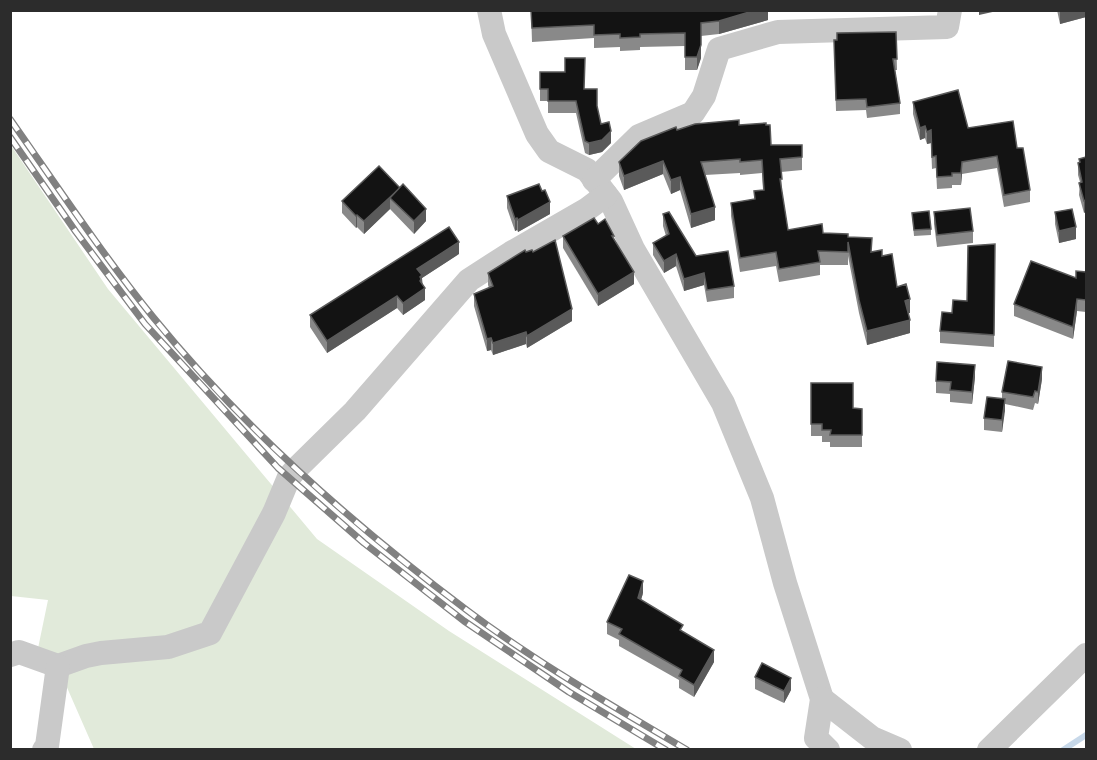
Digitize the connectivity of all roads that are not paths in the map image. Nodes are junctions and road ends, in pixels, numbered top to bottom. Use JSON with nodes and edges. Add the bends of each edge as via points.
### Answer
{"nodes":[{"id":1,"x":489,"y":10,"type":"edge"},
{"id":2,"x":950,"y":10,"type":"edge"},
{"id":3,"x":600,"y":187,"type":"junction"},
{"id":4,"x":10,"y":655,"type":"edge"},
{"id":5,"x":1086,"y":655,"type":"edge"},
{"id":6,"x":58,"y":666,"type":"junction"},
{"id":7,"x":822,"y":699,"type":"junction"},
{"id":8,"x":44,"y":750,"type":"edge"},
{"id":9,"x":828,"y":750,"type":"edge"},
{"id":10,"x":900,"y":750,"type":"edge"},
{"id":11,"x":989,"y":750,"type":"edge"}],
"edges":[{"from":1,"to":3,"type":"street","via":[[494,34],[537,134],[549,151],[587,170]]},
{"from":2,"to":3,"type":"street","via":[[947,27],[778,32],[719,49],[704,96],[693,113],[639,136]]},
{"from":3,"to":6,"type":"street","via":[[586,210],[469,280],[355,411],[289,477],[210,633],[168,647],[101,653]]},
{"from":3,"to":7,"type":"street","via":[[723,403],[762,498]]},
{"from":4,"to":6,"type":"street","via":[[19,652]]},
{"from":5,"to":11,"type":"street"},
{"from":6,"to":8,"type":"street"},
{"from":7,"to":9,"type":"street","via":[[816,738]]},
{"from":7,"to":10,"type":"street","via":[[872,738]]}]}
